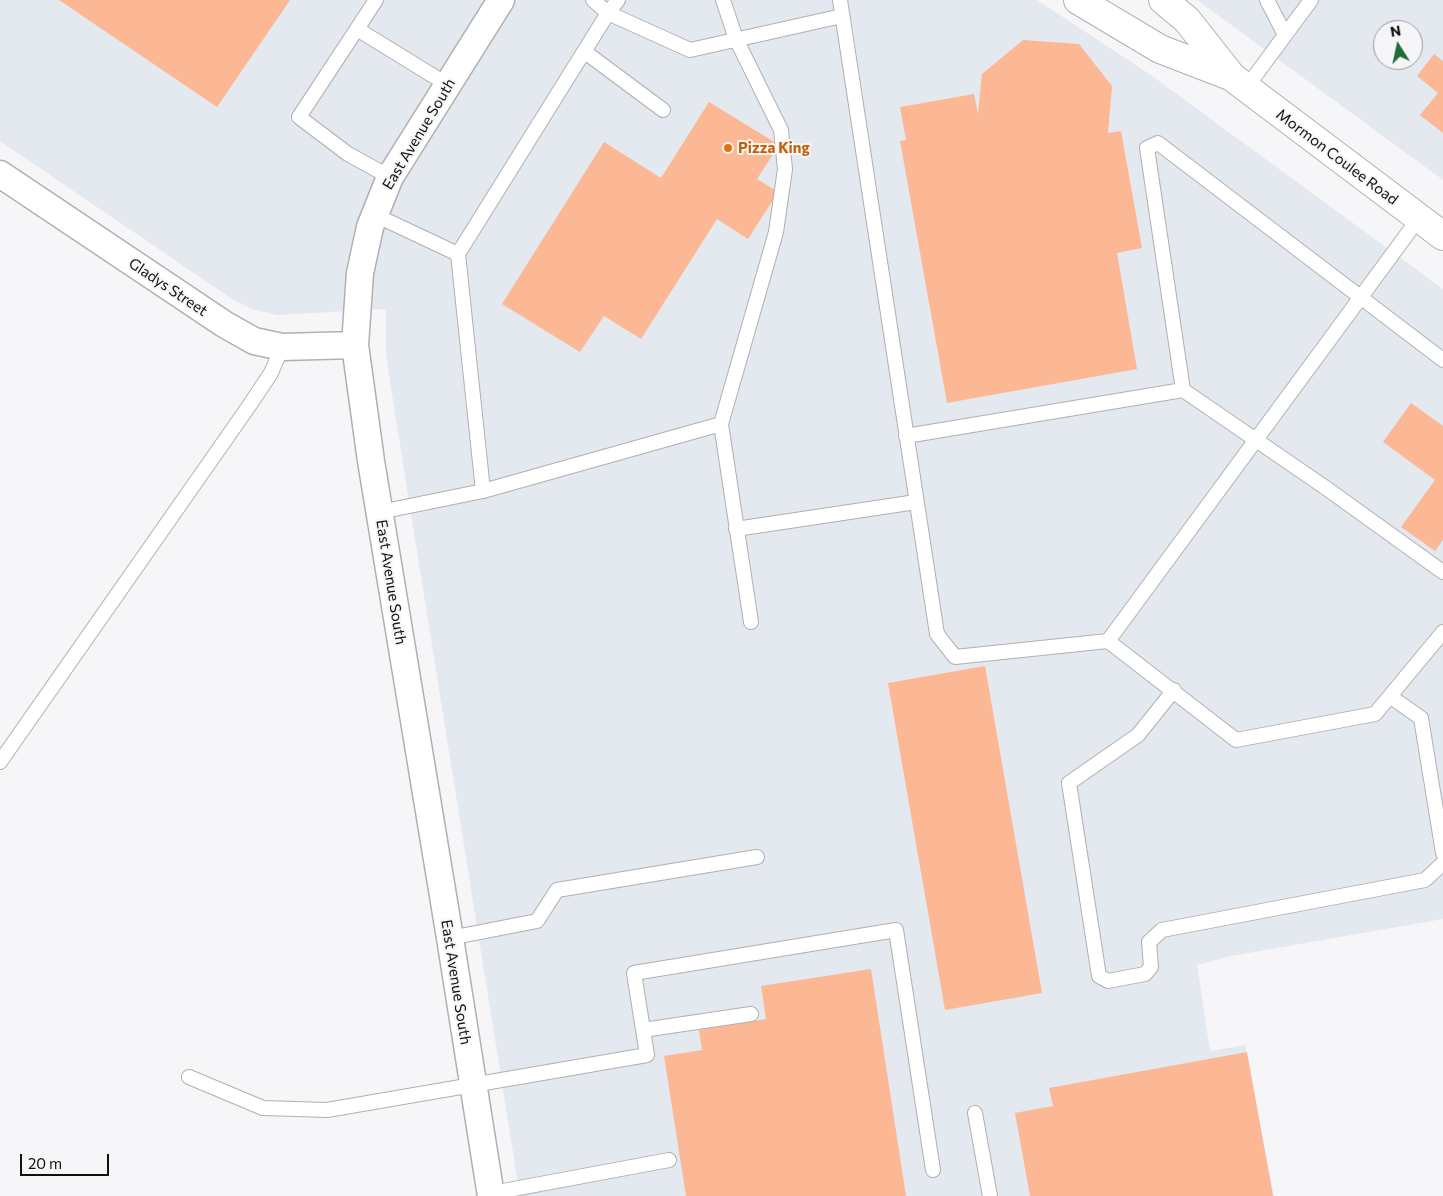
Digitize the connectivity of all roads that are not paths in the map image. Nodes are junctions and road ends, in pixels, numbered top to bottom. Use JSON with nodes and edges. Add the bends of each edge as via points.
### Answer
{"nodes":[{"id":1,"x":376,"y":0,"type":"edge"},
{"id":2,"x":501,"y":0,"type":"edge"},
{"id":3,"x":593,"y":0,"type":"edge"},
{"id":4,"x":618,"y":0,"type":"edge"},
{"id":5,"x":723,"y":0,"type":"edge"},
{"id":6,"x":840,"y":0,"type":"edge"},
{"id":7,"x":1078,"y":0,"type":"edge"},
{"id":8,"x":1163,"y":0,"type":"edge"},
{"id":9,"x":1267,"y":0,"type":"edge"},
{"id":10,"x":1311,"y":0,"type":"edge"},
{"id":11,"x":608,"y":14,"type":"junction"},
{"id":12,"x":842,"y":16,"type":"junction"},
{"id":13,"x":357,"y":29,"type":"junction"},
{"id":14,"x":1284,"y":35,"type":"junction"},
{"id":15,"x":736,"y":39,"type":"junction"},
{"id":16,"x":585,"y":52,"type":"junction"},
{"id":17,"x":1239,"y":83,"type":"junction"},
{"id":18,"x":448,"y":85,"type":"junction"},
{"id":19,"x":663,"y":110,"type":"dead end"},
{"id":20,"x":0,"y":174,"type":"edge"},
{"id":21,"x":390,"y":177,"type":"junction"},
{"id":22,"x":375,"y":215,"type":"junction"},
{"id":23,"x":1419,"y":218,"type":"junction"},
{"id":24,"x":1443,"y":236,"type":"edge"},
{"id":25,"x":458,"y":254,"type":"junction"},
{"id":26,"x":1363,"y":297,"type":"junction"},
{"id":27,"x":355,"y":346,"type":"junction"},
{"id":28,"x":282,"y":347,"type":"junction"},
{"id":29,"x":1443,"y":360,"type":"edge"},
{"id":30,"x":1183,"y":390,"type":"junction"},
{"id":31,"x":721,"y":424,"type":"junction"},
{"id":32,"x":906,"y":436,"type":"junction"},
{"id":33,"x":1255,"y":440,"type":"junction"},
{"id":34,"x":483,"y":491,"type":"junction"},
{"id":35,"x":916,"y":502,"type":"junction"},
{"id":36,"x":380,"y":512,"type":"junction"},
{"id":37,"x":736,"y":529,"type":"junction"},
{"id":38,"x":1443,"y":572,"type":"edge"},
{"id":39,"x":751,"y":622,"type":"dead end"},
{"id":40,"x":1443,"y":632,"type":"edge"},
{"id":41,"x":1108,"y":641,"type":"junction"},
{"id":42,"x":1174,"y":690,"type":"junction"},
{"id":43,"x":1391,"y":697,"type":"junction"},
{"id":44,"x":0,"y":762,"type":"edge"},
{"id":45,"x":1443,"y":853,"type":"edge"},
{"id":46,"x":757,"y":857,"type":"dead end"},
{"id":47,"x":1443,"y":863,"type":"edge"},
{"id":48,"x":450,"y":938,"type":"junction"},
{"id":49,"x":750,"y":1014,"type":"dead end"},
{"id":50,"x":643,"y":1030,"type":"junction"},
{"id":51,"x":189,"y":1077,"type":"dead end"},
{"id":52,"x":472,"y":1084,"type":"junction"},
{"id":53,"x":975,"y":1113,"type":"dead end"},
{"id":54,"x":669,"y":1160,"type":"dead end"},
{"id":55,"x":933,"y":1170,"type":"dead end"},
{"id":56,"x":486,"y":1195,"type":"edge"},
{"id":57,"x":990,"y":1196,"type":"edge"}],
"edges":[{"from":1,"to":13,"type":"lane"},
{"from":2,"to":18,"type":"street","name":"East Avenue South"},
{"from":3,"to":11,"type":"lane"},
{"from":4,"to":11,"type":"lane"},
{"from":5,"to":15,"type":"lane"},
{"from":6,"to":12,"type":"lane"},
{"from":7,"to":17,"type":"highway","name":"Mormon Coulee Road","via":[[1160,48]]},
{"from":8,"to":17,"type":"highway","name":"Mormon Coulee Road","via":[[1187,20]]},
{"from":9,"to":14,"type":"lane"},
{"from":10,"to":14,"type":"lane"},
{"from":11,"to":15,"type":"lane","via":[[690,50]]},
{"from":11,"to":16,"type":"lane"},
{"from":12,"to":15,"type":"lane"},
{"from":12,"to":32,"type":"lane"},
{"from":13,"to":18,"type":"lane"},
{"from":13,"to":21,"type":"lane","via":[[299,117],[348,154]]},
{"from":14,"to":17,"type":"lane"},
{"from":15,"to":31,"type":"lane","via":[[781,130],[785,169],[776,232]]},
{"from":16,"to":19,"type":"lane"},
{"from":16,"to":25,"type":"lane"},
{"from":17,"to":23,"type":"highway","name":"Mormon Coulee Road"},
{"from":18,"to":21,"type":"street","name":"East Avenue South"},
{"from":20,"to":28,"type":"street","name":"Gladys Street","via":[[224,324],[254,341]]},
{"from":21,"to":22,"type":"street","name":"East Avenue South"},
{"from":22,"to":25,"type":"lane"},
{"from":22,"to":27,"type":"street","name":"East Avenue South","via":[[360,273]]},
{"from":23,"to":24,"type":"highway","name":"Mormon Coulee Road"},
{"from":23,"to":26,"type":"lane"},
{"from":25,"to":34,"type":"lane"},
{"from":26,"to":29,"type":"lane"},
{"from":26,"to":30,"type":"lane","via":[[1158,143],[1147,148]]},
{"from":26,"to":33,"type":"lane"},
{"from":27,"to":28,"type":"street","name":"Gladys Street"},
{"from":27,"to":36,"type":"street","name":"East Avenue South"},
{"from":28,"to":44,"type":"lane","via":[[271,373],[249,406]]},
{"from":30,"to":32,"type":"lane"},
{"from":30,"to":33,"type":"lane"},
{"from":31,"to":34,"type":"lane"},
{"from":31,"to":37,"type":"lane"},
{"from":32,"to":35,"type":"lane"},
{"from":33,"to":38,"type":"lane"},
{"from":33,"to":41,"type":"lane"},
{"from":34,"to":36,"type":"lane"},
{"from":35,"to":37,"type":"lane"},
{"from":35,"to":41,"type":"lane","via":[[937,634],[955,657]]},
{"from":36,"to":48,"type":"street","name":"East Avenue South"},
{"from":37,"to":39,"type":"lane"},
{"from":40,"to":43,"type":"lane"},
{"from":41,"to":42,"type":"lane"},
{"from":42,"to":43,"type":"lane","via":[[1236,740],[1375,714]]},
{"from":42,"to":47,"type":"lane","via":[[1138,735],[1068,783],[1098,976],[1108,982],[1145,974],[1151,967],[1150,942],[1162,930],[1425,880]]},
{"from":43,"to":45,"type":"lane","via":[[1421,718]]},
{"from":46,"to":48,"type":"lane","via":[[557,890],[537,921]]},
{"from":48,"to":52,"type":"street","name":"East Avenue South"},
{"from":49,"to":50,"type":"lane"},
{"from":50,"to":52,"type":"lane","via":[[647,1055]]},
{"from":50,"to":55,"type":"lane","via":[[634,973],[896,930]]},
{"from":51,"to":52,"type":"lane","via":[[263,1108],[327,1110]]},
{"from":52,"to":56,"type":"street","name":"East Avenue South"},
{"from":53,"to":57,"type":"lane"},
{"from":54,"to":56,"type":"lane"}]}
